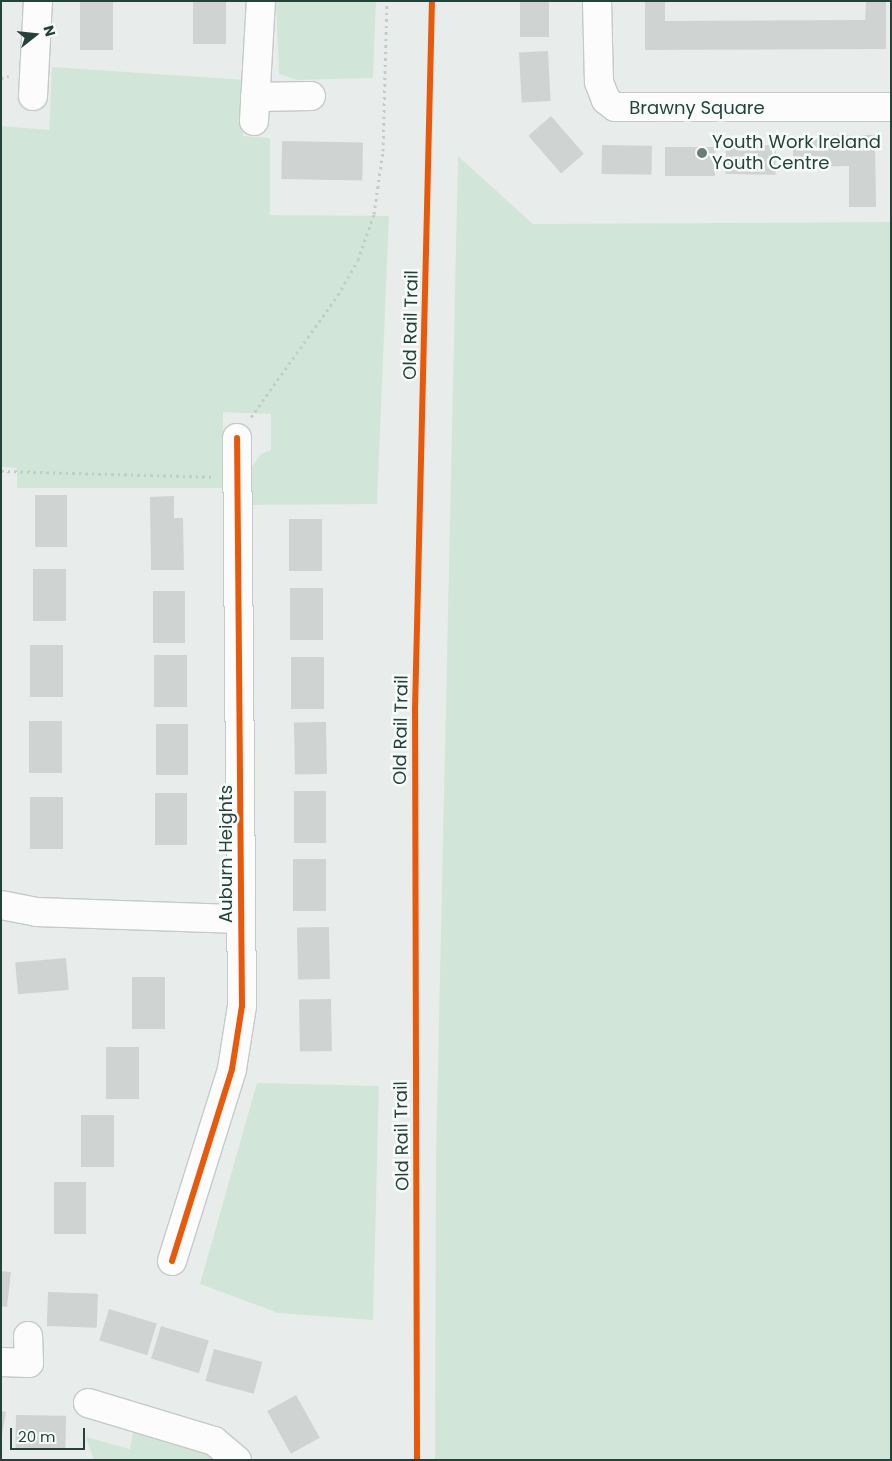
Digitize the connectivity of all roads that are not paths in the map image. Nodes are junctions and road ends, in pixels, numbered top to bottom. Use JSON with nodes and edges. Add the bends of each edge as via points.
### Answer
{"nodes":[{"id":1,"x":38,"y":1,"type":"edge"},
{"id":2,"x":261,"y":1,"type":"edge"},
{"id":3,"x":597,"y":1,"type":"edge"},
{"id":4,"x":33,"y":96,"type":"dead end"},
{"id":5,"x":311,"y":96,"type":"dead end"},
{"id":6,"x":891,"y":108,"type":"edge"},
{"id":7,"x":237,"y":438,"type":"road end"},
{"id":8,"x":1,"y":905,"type":"edge"},
{"id":9,"x":240,"y":919,"type":"junction"},
{"id":10,"x":172,"y":1261,"type":"dead end"},
{"id":11,"x":28,"y":1336,"type":"dead end"},
{"id":12,"x":1,"y":1362,"type":"edge"},
{"id":13,"x":88,"y":1403,"type":"dead end"},
{"id":14,"x":237,"y":1460,"type":"edge"}],
"edges":[{"from":1,"to":4,"type":"street"},
{"from":2,"to":5,"type":"street","via":[[255,109]]},
{"from":3,"to":6,"type":"street","name":"Brawny Square","via":[[599,82],[606,100],[615,106]]},
{"from":7,"to":9,"type":"street","name":"Auburn Heights"},
{"from":8,"to":9,"type":"street","name":"Auburn Heights","via":[[36,912]]},
{"from":9,"to":10,"type":"street","name":"Auburn Heights","via":[[238,1041]]},
{"from":11,"to":12,"type":"street","via":[[29,1363]]},
{"from":13,"to":14,"type":"street","via":[[214,1441]]}]}
